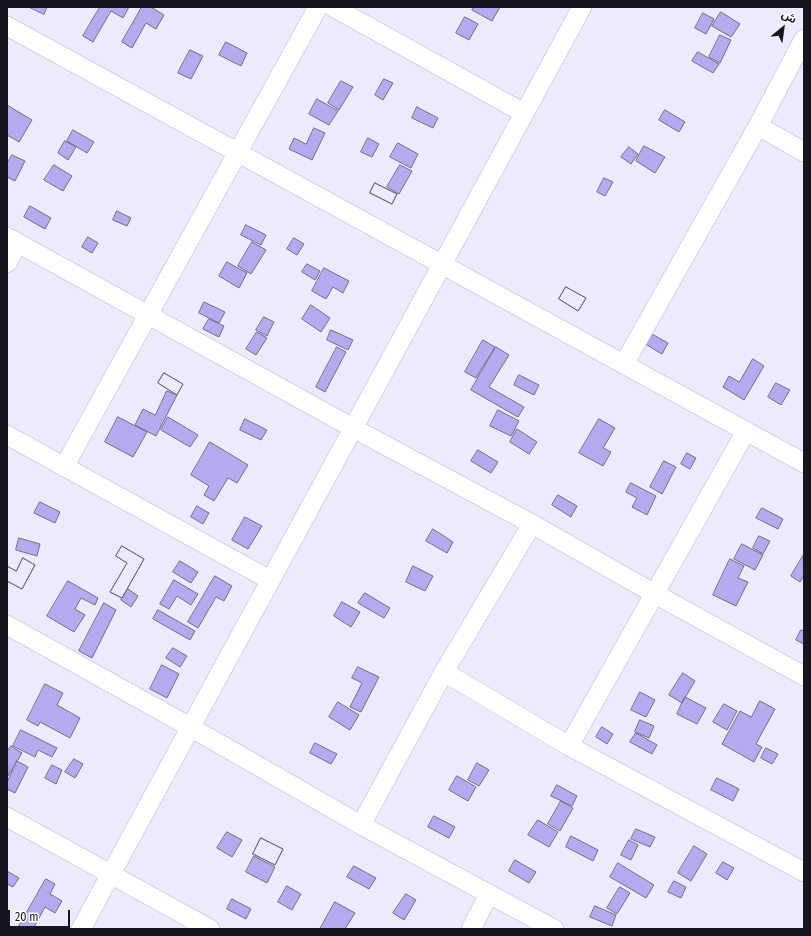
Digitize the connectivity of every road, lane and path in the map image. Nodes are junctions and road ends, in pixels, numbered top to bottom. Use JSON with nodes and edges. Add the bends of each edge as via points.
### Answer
{"nodes":[{"id":1,"x":318,"y":7,"type":"edge"},
{"id":2,"x":333,"y":7,"type":"edge"},
{"id":3,"x":582,"y":7,"type":"edge"},
{"id":4,"x":7,"y":26,"type":"edge"},
{"id":5,"x":804,"y":39,"type":"edge"},
{"id":6,"x":524,"y":112,"type":"junction"},
{"id":7,"x":758,"y":126,"type":"junction"},
{"id":8,"x":238,"y":152,"type":"junction"},
{"id":9,"x":804,"y":152,"type":"edge"},
{"id":10,"x":12,"y":240,"type":"edge"},
{"id":11,"x":7,"y":263,"type":"edge"},
{"id":12,"x":442,"y":263,"type":"junction"},
{"id":13,"x":148,"y":315,"type":"junction"},
{"id":14,"x":624,"y":364,"type":"junction"},
{"id":15,"x":353,"y":428,"type":"junction"},
{"id":16,"x":746,"y":431,"type":"junction"},
{"id":17,"x":7,"y":435,"type":"edge"},
{"id":18,"x":804,"y":463,"type":"edge"},
{"id":19,"x":64,"y":467,"type":"junction"},
{"id":20,"x":532,"y":524,"type":"junction"},
{"id":21,"x":270,"y":580,"type":"junction"},
{"id":22,"x":654,"y":594,"type":"junction"},
{"id":23,"x":7,"y":625,"type":"edge"},
{"id":24,"x":444,"y":672,"type":"junction"},
{"id":25,"x":804,"y":676,"type":"edge"},
{"id":26,"x":190,"y":727,"type":"junction"},
{"id":27,"x":569,"y":746,"type":"junction"},
{"id":28,"x":7,"y":817,"type":"edge"},
{"id":29,"x":361,"y":825,"type":"junction"},
{"id":30,"x":804,"y":872,"type":"edge"},
{"id":31,"x":111,"y":874,"type":"junction"},
{"id":32,"x":489,"y":894,"type":"junction"},
{"id":33,"x":81,"y":929,"type":"edge"},
{"id":34,"x":210,"y":929,"type":"edge"},
{"id":35,"x":471,"y":929,"type":"edge"},
{"id":36,"x":554,"y":929,"type":"edge"}],
"edges":[{"from":1,"to":8,"type":"street"},
{"from":2,"to":6,"type":"street"},
{"from":3,"to":6,"type":"street"},
{"from":4,"to":8,"type":"street"},
{"from":5,"to":7,"type":"street"},
{"from":6,"to":12,"type":"street"},
{"from":7,"to":9,"type":"street"},
{"from":7,"to":14,"type":"street"},
{"from":8,"to":12,"type":"street"},
{"from":8,"to":13,"type":"street"},
{"from":10,"to":11,"type":"street"},
{"from":10,"to":13,"type":"street"},
{"from":12,"to":14,"type":"street"},
{"from":12,"to":15,"type":"street"},
{"from":13,"to":15,"type":"street"},
{"from":13,"to":19,"type":"street"},
{"from":14,"to":16,"type":"street"},
{"from":15,"to":20,"type":"street"},
{"from":15,"to":21,"type":"street"},
{"from":16,"to":18,"type":"street"},
{"from":16,"to":22,"type":"street"},
{"from":17,"to":19,"type":"street"},
{"from":19,"to":21,"type":"street"},
{"from":20,"to":22,"type":"street"},
{"from":20,"to":24,"type":"street"},
{"from":21,"to":26,"type":"street"},
{"from":22,"to":25,"type":"street"},
{"from":22,"to":27,"type":"street"},
{"from":23,"to":26,"type":"street"},
{"from":24,"to":27,"type":"street"},
{"from":24,"to":29,"type":"street"},
{"from":26,"to":29,"type":"street"},
{"from":26,"to":31,"type":"street"},
{"from":27,"to":30,"type":"street"},
{"from":28,"to":31,"type":"street"},
{"from":29,"to":32,"type":"street"},
{"from":31,"to":33,"type":"street"},
{"from":31,"to":34,"type":"street"},
{"from":32,"to":35,"type":"street"},
{"from":32,"to":36,"type":"street"}]}
